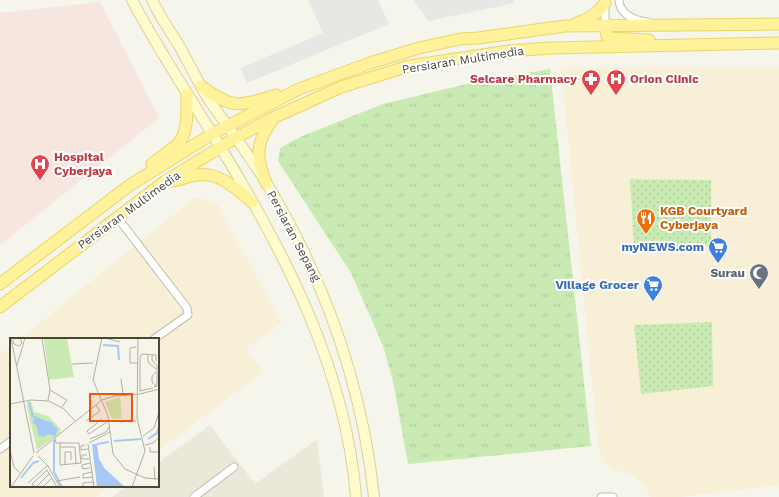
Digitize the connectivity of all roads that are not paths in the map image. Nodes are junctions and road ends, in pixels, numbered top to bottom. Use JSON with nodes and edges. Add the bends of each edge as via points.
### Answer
{"nodes":[{"id":1,"x":132,"y":0,"type":"edge"},
{"id":2,"x":152,"y":0,"type":"edge"},
{"id":3,"x":618,"y":0,"type":"edge"},
{"id":4,"x":605,"y":2,"type":"edge"},
{"id":5,"x":779,"y":24,"type":"edge"},
{"id":6,"x":605,"y":25,"type":"junction"},
{"id":7,"x":663,"y":25,"type":"junction"},
{"id":8,"x":565,"y":26,"type":"junction"},
{"id":9,"x":777,"y":43,"type":"edge"},
{"id":10,"x":667,"y":46,"type":"junction"},
{"id":11,"x":201,"y":86,"type":"junction"},
{"id":12,"x":299,"y":89,"type":"junction"},
{"id":13,"x":187,"y":94,"type":"junction"},
{"id":14,"x":275,"y":117,"type":"junction"},
{"id":15,"x":228,"y":125,"type":"junction"},
{"id":16,"x":212,"y":134,"type":"junction"},
{"id":17,"x":237,"y":137,"type":"junction"},
{"id":18,"x":221,"y":147,"type":"junction"},
{"id":19,"x":164,"y":182,"type":"junction"},
{"id":20,"x":266,"y":182,"type":"junction"},
{"id":21,"x":130,"y":185,"type":"junction"},
{"id":22,"x":252,"y":202,"type":"junction"},
{"id":23,"x":117,"y":217,"type":"junction"},
{"id":24,"x":0,"y":284,"type":"edge"},
{"id":25,"x":0,"y":307,"type":"edge"},
{"id":26,"x":155,"y":338,"type":"edge"},
{"id":27,"x":10,"y":442,"type":"edge"},
{"id":28,"x":0,"y":449,"type":"edge"},
{"id":29,"x":234,"y":467,"type":"dead end"},
{"id":30,"x":194,"y":497,"type":"edge"},
{"id":31,"x":356,"y":497,"type":"edge"},
{"id":32,"x":374,"y":497,"type":"edge"},
{"id":33,"x":601,"y":497,"type":"edge"},
{"id":34,"x":613,"y":497,"type":"edge"}],
"edges":[{"from":1,"to":13,"type":"street","name":"Persiaran Sepang"},
{"from":2,"to":11,"type":"street","name":"Persiaran Sepang"},
{"from":3,"to":7,"type":"street","via":[[621,10],[627,16]]},
{"from":4,"to":6,"type":"street"},
{"from":4,"to":8,"type":"main road","via":[[593,16]]},
{"from":5,"to":7,"type":"main road","name":"Persiaran Multimedia"},
{"from":6,"to":7,"type":"main road","name":"Persiaran Multimedia"},
{"from":6,"to":8,"type":"main road","name":"Persiaran Multimedia"},
{"from":6,"to":10,"type":"main road","via":[[607,36],[611,38],[647,39]]},
{"from":8,"to":12,"type":"main road","name":"Persiaran Multimedia","via":[[460,39],[419,48]]},
{"from":9,"to":10,"type":"main road","name":"Persiaran Multimedia"},
{"from":10,"to":14,"type":"main road","name":"Persiaran Multimedia","via":[[509,51],[409,66],[341,87]]},
{"from":11,"to":12,"type":"main road","via":[[230,103],[244,104]]},
{"from":11,"to":15,"type":"street","name":"Persiaran Sepang"},
{"from":12,"to":15,"type":"main road","name":"Persiaran Multimedia"},
{"from":13,"to":16,"type":"street","name":"Persiaran Sepang"},
{"from":13,"to":21,"type":"main road","via":[[186,127],[178,144]]},
{"from":14,"to":17,"type":"main road","name":"Persiaran Multimedia"},
{"from":14,"to":20,"type":"main road","via":[[262,137],[259,148],[258,160]]},
{"from":15,"to":16,"type":"main road","name":"Persiaran Multimedia"},
{"from":15,"to":17,"type":"street","name":"Persiaran Sepang"},
{"from":16,"to":18,"type":"street","name":"Persiaran Sepang"},
{"from":16,"to":21,"type":"main road","name":"Persiaran Multimedia"},
{"from":17,"to":18,"type":"main road","name":"Persiaran Multimedia"},
{"from":17,"to":20,"type":"street","name":"Persiaran Sepang"},
{"from":18,"to":19,"type":"main road","name":"Persiaran Multimedia"},
{"from":18,"to":22,"type":"street","name":"Persiaran Sepang"},
{"from":19,"to":22,"type":"main road","via":[[211,175],[227,182]]},
{"from":19,"to":23,"type":"main road","name":"Persiaran Multimedia"},
{"from":20,"to":32,"type":"street","name":"Persiaran Sepang","via":[[320,287],[340,340],[362,415]]},
{"from":21,"to":24,"type":"main road","name":"Persiaran Multimedia"},
{"from":22,"to":31,"type":"street","name":"Persiaran Sepang","via":[[285,262],[322,347],[343,418],[352,459]]},
{"from":23,"to":25,"type":"main road","name":"Persiaran Multimedia"},
{"from":23,"to":26,"type":"street","via":[[187,308],[188,315]]},
{"from":27,"to":28,"type":"street"},
{"from":29,"to":30,"type":"street"},
{"from":33,"to":34,"type":"street"}]}
